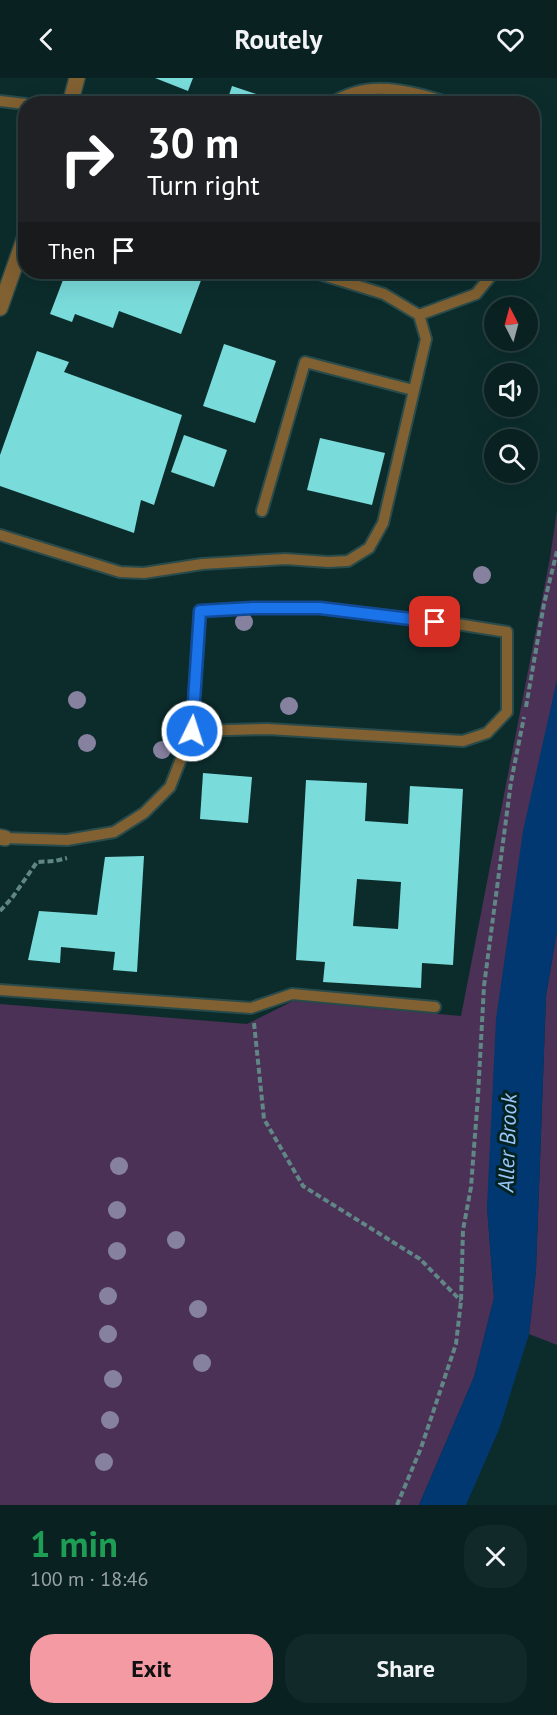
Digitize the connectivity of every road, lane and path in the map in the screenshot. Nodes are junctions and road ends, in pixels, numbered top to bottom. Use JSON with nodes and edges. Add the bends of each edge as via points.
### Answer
{"nodes":[{"id":1,"x":77,"y":78,"type":"edge"},
{"id":2,"x":354,"y":80,"type":"edge"},
{"id":3,"x":72,"y":96,"type":"edge"},
{"id":4,"x":338,"y":96,"type":"edge"},
{"id":5,"x":430,"y":96,"type":"edge"},
{"id":6,"x":0,"y":101,"type":"edge"},
{"id":7,"x":18,"y":103,"type":"edge"},
{"id":8,"x":18,"y":257,"type":"edge"},
{"id":9,"x":336,"y":279,"type":"edge"},
{"id":10,"x":488,"y":279,"type":"edge"},
{"id":11,"x":0,"y":308,"type":"edge"},
{"id":12,"x":419,"y":315,"type":"junction"},
{"id":13,"x":413,"y":390,"type":"junction"},
{"id":14,"x":262,"y":511,"type":"dead end"},
{"id":15,"x":0,"y":535,"type":"edge"},
{"id":16,"x":557,"y":551,"type":"edge"},
{"id":17,"x":192,"y":731,"type":"junction"},
{"id":18,"x":3,"y":837,"type":"edge"},
{"id":19,"x":76,"y":855,"type":"dead end"},
{"id":20,"x":0,"y":911,"type":"edge"},
{"id":21,"x":0,"y":990,"type":"edge"},
{"id":22,"x":435,"y":1007,"type":"dead end"},
{"id":23,"x":251,"y":1008,"type":"junction"},
{"id":24,"x":461,"y":1301,"type":"junction"},
{"id":25,"x":397,"y":1505,"type":"edge"}],
"edges":[{"from":1,"to":3,"type":"street"},
{"from":2,"to":4,"type":"lane"},
{"from":2,"to":5,"type":"lane","via":[[383,80]]},
{"from":6,"to":7,"type":"lane"},
{"from":8,"to":11,"type":"street"},
{"from":9,"to":12,"type":"lane","via":[[384,294]]},
{"from":10,"to":12,"type":"lane","via":[[476,294]]},
{"from":12,"to":13,"type":"lane","via":[[426,339]]},
{"from":13,"to":14,"type":"lane","via":[[305,362]]},
{"from":13,"to":15,"type":"lane","via":[[383,524],[369,548],[348,561],[285,559],[120,572]]},
{"from":16,"to":24,"type":"path","via":[[512,782],[484,986],[471,1187],[463,1230]]},
{"from":17,"to":17,"type":"lane","via":[[200,611],[320,608],[507,632],[507,712],[487,733],[463,741],[268,729]]},
{"from":17,"to":18,"type":"lane","via":[[170,787],[144,813],[114,832],[67,840]]},
{"from":19,"to":20,"type":"path","via":[[36,862]]},
{"from":21,"to":23,"type":"lane"},
{"from":22,"to":23,"type":"lane","via":[[292,994]]},
{"from":23,"to":24,"type":"path","via":[[264,1119],[303,1186],[420,1259]]},
{"from":24,"to":25,"type":"path","via":[[456,1344]]}]}
